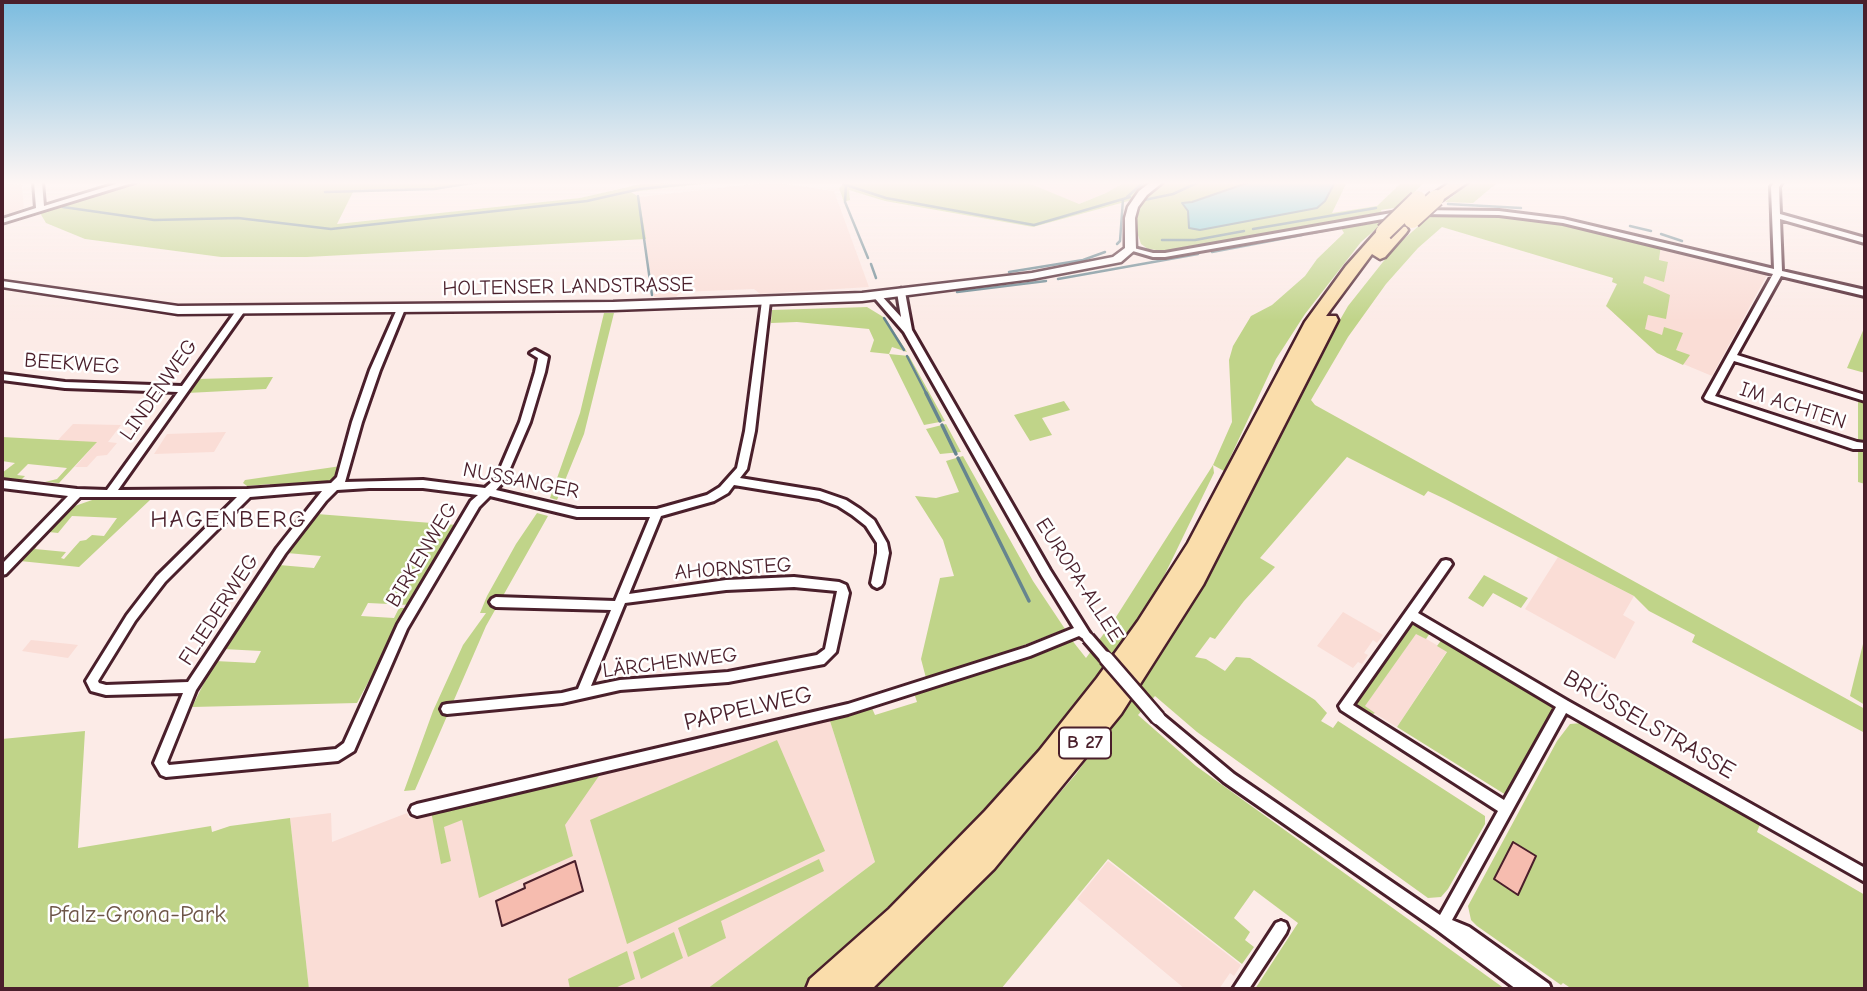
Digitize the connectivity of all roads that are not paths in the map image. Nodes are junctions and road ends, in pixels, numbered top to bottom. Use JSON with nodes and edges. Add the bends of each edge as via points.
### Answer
{"nodes":[{"id":1,"x":1130,"y":228,"type":"edge"},
{"id":2,"x":1314,"y":228,"type":"edge"},
{"id":3,"x":1395,"y":228,"type":"edge"},
{"id":4,"x":1396,"y":228,"type":"edge"},
{"id":5,"x":1597,"y":228,"type":"edge"},
{"id":6,"x":1776,"y":228,"type":"edge"},
{"id":7,"x":1820,"y":228,"type":"edge"},
{"id":8,"x":1393,"y":231,"type":"junction"},
{"id":9,"x":1865,"y":242,"type":"edge"},
{"id":10,"x":1130,"y":249,"type":"junction"},
{"id":11,"x":1777,"y":273,"type":"junction"},
{"id":12,"x":2,"y":284,"type":"edge"},
{"id":13,"x":901,"y":292,"type":"junction"},
{"id":14,"x":1865,"y":293,"type":"edge"},
{"id":15,"x":876,"y":295,"type":"junction"},
{"id":16,"x":766,"y":302,"type":"junction"},
{"id":17,"x":401,"y":309,"type":"junction"},
{"id":18,"x":241,"y":310,"type":"junction"},
{"id":19,"x":908,"y":330,"type":"junction"},
{"id":20,"x":535,"y":352,"type":"dead end"},
{"id":21,"x":1732,"y":357,"type":"junction"},
{"id":22,"x":2,"y":377,"type":"edge"},
{"id":23,"x":183,"y":389,"type":"junction"},
{"id":24,"x":1865,"y":398,"type":"edge"},
{"id":25,"x":1280,"y":414,"type":"junction"},
{"id":26,"x":1865,"y":446,"type":"edge"},
{"id":27,"x":732,"y":481,"type":"junction"},
{"id":28,"x":2,"y":484,"type":"edge"},
{"id":29,"x":1228,"y":485,"type":"junction"},
{"id":30,"x":334,"y":487,"type":"junction"},
{"id":31,"x":488,"y":492,"type":"junction"},
{"id":32,"x":77,"y":493,"type":"junction"},
{"id":33,"x":247,"y":493,"type":"junction"},
{"id":34,"x":110,"y":494,"type":"junction"},
{"id":35,"x":657,"y":513,"type":"junction"},
{"id":36,"x":1446,"y":564,"type":"dead end"},
{"id":37,"x":2,"y":571,"type":"edge"},
{"id":38,"x":877,"y":583,"type":"dead end"},
{"id":39,"x":843,"y":590,"type":"joint"},
{"id":40,"x":496,"y":602,"type":"dead end"},
{"id":41,"x":621,"y":602,"type":"junction"},
{"id":42,"x":1410,"y":614,"type":"junction"},
{"id":43,"x":1085,"y":634,"type":"junction"},
{"id":44,"x":191,"y":687,"type":"junction"},
{"id":45,"x":582,"y":694,"type":"junction"},
{"id":46,"x":1564,"y":705,"type":"junction"},
{"id":47,"x":447,"y":709,"type":"dead end"},
{"id":48,"x":349,"y":747,"type":"joint"},
{"id":49,"x":1506,"y":808,"type":"junction"},
{"id":50,"x":418,"y":810,"type":"dead end"},
{"id":51,"x":1865,"y":875,"type":"edge"},
{"id":52,"x":1443,"y":925,"type":"junction"},
{"id":53,"x":1281,"y":928,"type":"dead end"},
{"id":54,"x":820,"y":989,"type":"edge"},
{"id":55,"x":853,"y":989,"type":"edge"},
{"id":56,"x":1240,"y":989,"type":"edge"},
{"id":57,"x":1528,"y":989,"type":"edge"},
{"id":58,"x":1544,"y":989,"type":"edge"}],
"edges":[{"from":1,"to":10,"type":"street"},
{"from":2,"to":10,"type":"street","via":[[1165,255]]},
{"from":3,"to":8,"type":"highway","number":"B 27","bridge":true},
{"from":4,"to":8,"type":"highway","number":"B 27","bridge":true},
{"from":5,"to":11,"type":"street"},
{"from":6,"to":11,"type":"street"},
{"from":7,"to":9,"type":"street"},
{"from":8,"to":25,"type":"highway","number":"B 27","via":[[1312,350]]},
{"from":8,"to":29,"type":"highway","number":"B 27","via":[[1351,269],[1311,326]]},
{"from":10,"to":13,"type":"street","name":"HOLTENSER LANDSTRASSE","via":[[1120,259],[1099,265]]},
{"from":11,"to":14,"type":"street"},
{"from":11,"to":21,"type":"street"},
{"from":12,"to":18,"type":"street","name":"HOLTENSER LANDSTRASSE","via":[[155,307]]},
{"from":13,"to":15,"type":"street","name":"HOLTENSER LANDSTRASSE"},
{"from":13,"to":19,"type":"street","name":"EUROPA-ALLEE"},
{"from":15,"to":16,"type":"street","name":"HOLTENSER LANDSTRASSE"},
{"from":15,"to":19,"type":"street","name":"EUROPA-ALLEE"},
{"from":16,"to":17,"type":"street","name":"HOLTENSER LANDSTRASSE"},
{"from":16,"to":27,"type":"street","via":[[745,461]]},
{"from":17,"to":18,"type":"street","name":"HOLTENSER LANDSTRASSE"},
{"from":17,"to":30,"type":"street","name":"FLIEDERWEG","via":[[375,370],[342,479]]},
{"from":18,"to":23,"type":"street","name":"LINDENWEG"},
{"from":19,"to":43,"type":"street","name":"EUROPA-ALLEE"},
{"from":20,"to":31,"type":"street","name":"BIRKENWEG","via":[[543,357],[525,422],[500,480]]},
{"from":21,"to":24,"type":"street","name":"IM ACHTEN"},
{"from":21,"to":26,"type":"street","name":"IM ACHTEN","via":[[1709,398]]},
{"from":22,"to":23,"type":"street","name":"BEEKWEG","via":[[65,385]]},
{"from":23,"to":34,"type":"street","name":"LINDENWEG"},
{"from":25,"to":29,"type":"highway","number":"B 27"},
{"from":25,"to":55,"type":"highway","number":"B 27","via":[[1194,585],[1113,706],[985,860]]},
{"from":27,"to":35,"type":"street","name":"NUSSANGER","via":[[710,498]]},
{"from":27,"to":38,"type":"street","via":[[820,495],[856,512],[870,523],[882,543]]},
{"from":28,"to":32,"type":"street","name":"NUSSANGER"},
{"from":29,"to":54,"type":"highway","number":"B 27","via":[[1161,604],[1070,731],[936,880]]},
{"from":30,"to":31,"type":"street","name":"NUSSANGER","via":[[423,484]]},
{"from":30,"to":33,"type":"street","name":"NUSSANGER"},
{"from":30,"to":44,"type":"street","name":"FLIEDERWEG","via":[[281,551]]},
{"from":31,"to":35,"type":"street","name":"NUSSANGER","via":[[577,513]]},
{"from":31,"to":48,"type":"street","name":"BIRKENWEG","via":[[475,504],[402,627]]},
{"from":32,"to":34,"type":"street","name":"NUSSANGER"},
{"from":32,"to":37,"type":"street"},
{"from":33,"to":34,"type":"street","name":"NUSSANGER"},
{"from":33,"to":44,"type":"street","via":[[161,579],[92,681],[106,690]]},
{"from":35,"to":41,"type":"street"},
{"from":36,"to":42,"type":"street"},
{"from":39,"to":41,"type":"street","name":"AHORNSTEG","via":[[835,585],[794,582],[726,585]]},
{"from":39,"to":45,"type":"street","name":"LÄRCHENWEG","via":[[832,643],[824,658],[728,677],[620,685]]},
{"from":40,"to":41,"type":"street","name":"AHORNSTEG"},
{"from":41,"to":45,"type":"street"},
{"from":42,"to":46,"type":"street","name":"BRÜSSELSTRASSE"},
{"from":42,"to":49,"type":"street","via":[[1345,706]]},
{"from":43,"to":50,"type":"street","name":"PAPPELWEG","via":[[848,709]]},
{"from":43,"to":52,"type":"street","name":"EUROPA-ALLEE","bridge":true,"via":[[1158,718],[1238,784]]},
{"from":44,"to":48,"type":"street","name":"FLIEDERWEG","via":[[160,764],[166,771],[338,755]]},
{"from":45,"to":47,"type":"street","name":"LÄRCHENWEG"},
{"from":46,"to":49,"type":"street"},
{"from":46,"to":51,"type":"street","name":"BRÜSSELSTRASSE"},
{"from":49,"to":52,"type":"street"},
{"from":52,"to":57,"type":"street","name":"EUROPA-ALLEE"},
{"from":52,"to":58,"type":"street","name":"EUROPA-ALLEE","via":[[1464,932]]},
{"from":53,"to":56,"type":"street"}]}
